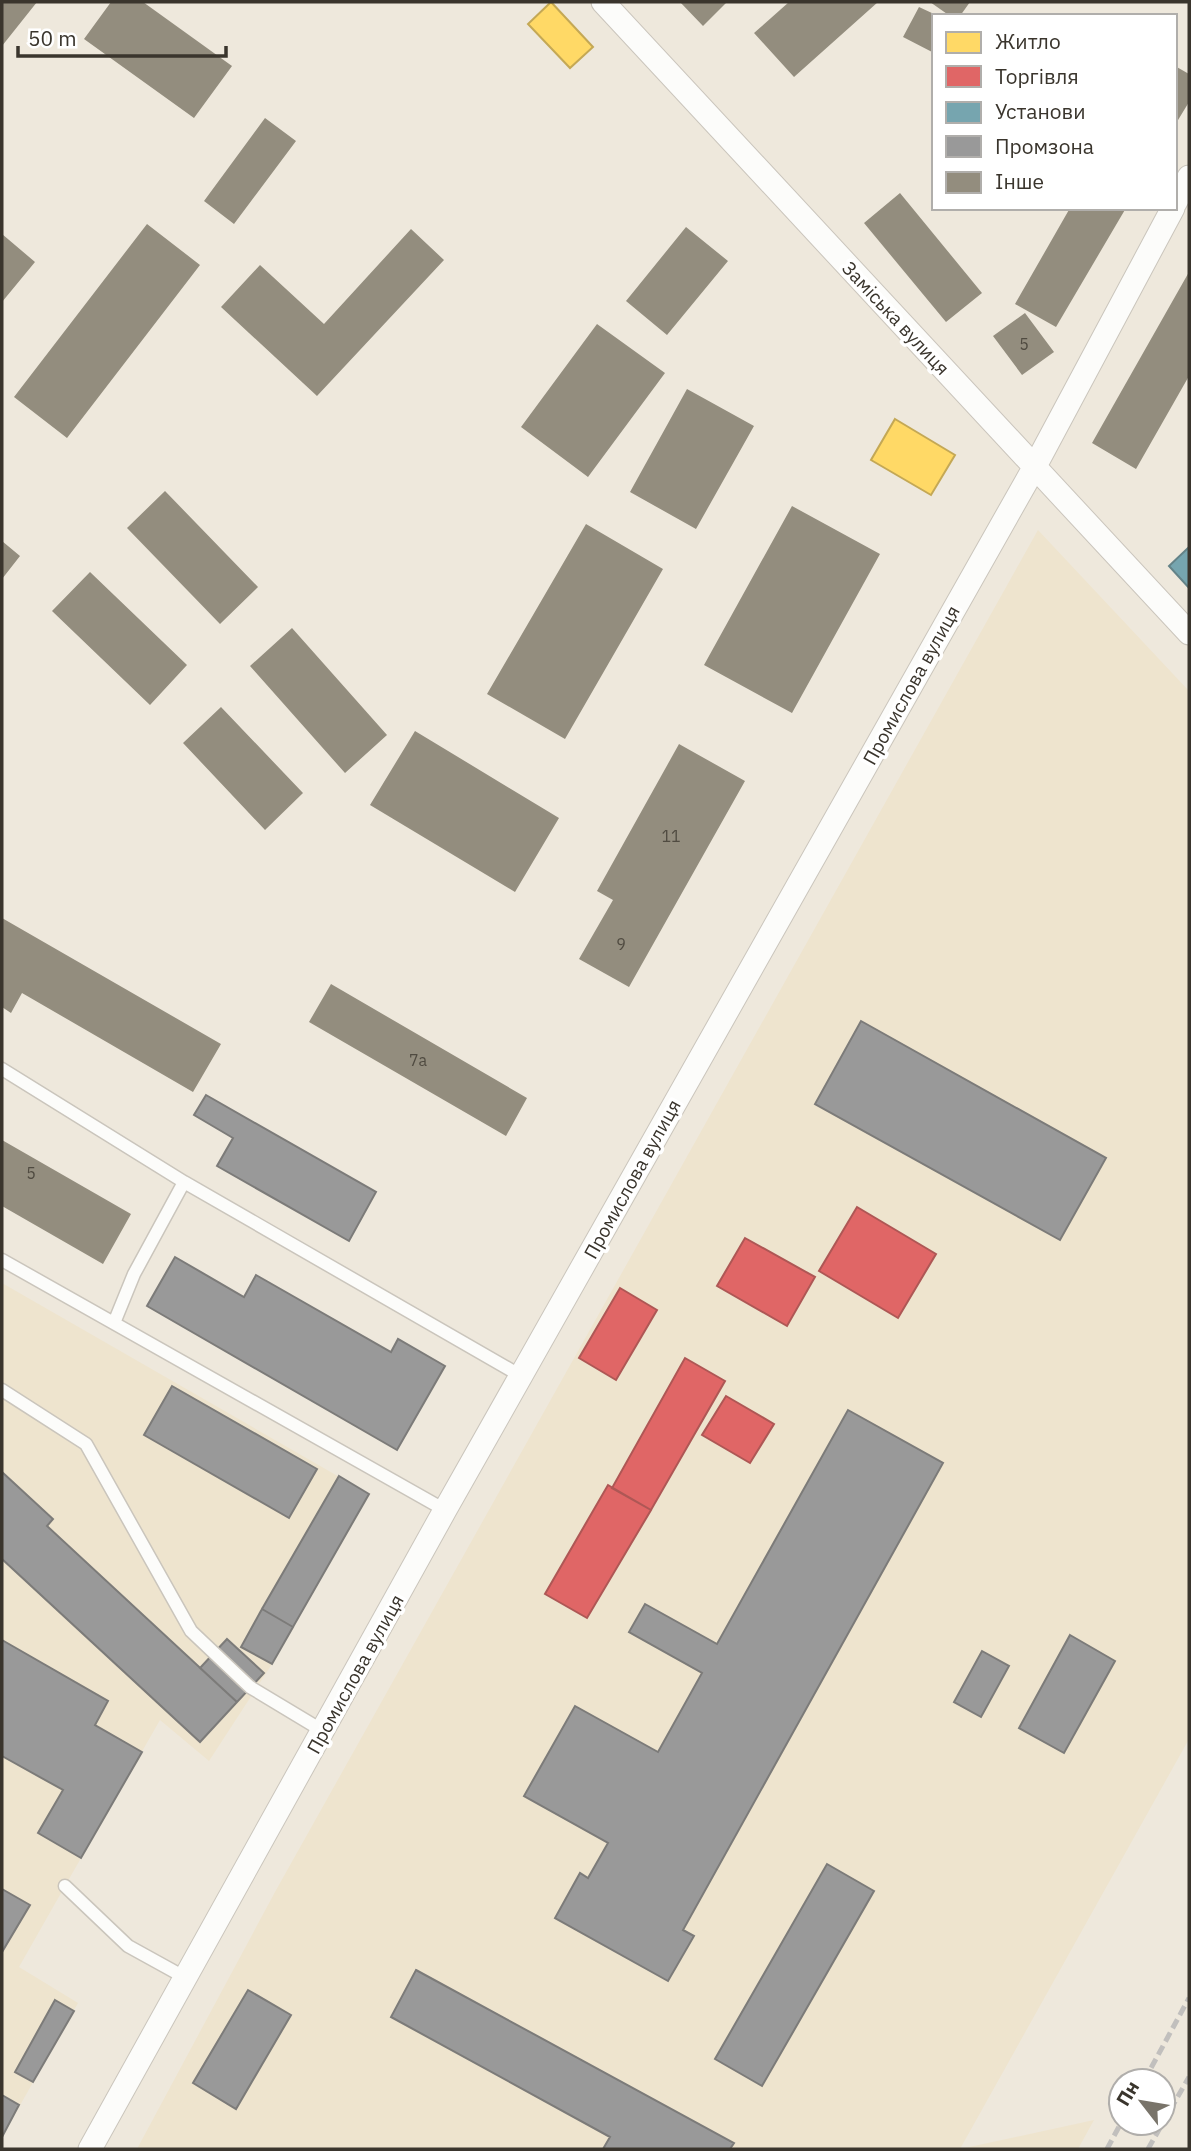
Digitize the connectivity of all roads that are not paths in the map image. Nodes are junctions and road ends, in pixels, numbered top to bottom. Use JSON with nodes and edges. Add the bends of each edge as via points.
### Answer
{"nodes":[{"id":1,"x":603,"y":2,"type":"edge"},
{"id":2,"x":1189,"y":177,"type":"edge"},
{"id":3,"x":1177,"y":199,"type":"edge"},
{"id":4,"x":1172,"y":210,"type":"edge"},
{"id":5,"x":1034,"y":468,"type":"junction"},
{"id":6,"x":1189,"y":633,"type":"edge"},
{"id":7,"x":2,"y":1069,"type":"edge"},
{"id":8,"x":184,"y":1182,"type":"junction"},
{"id":9,"x":2,"y":1260,"type":"edge"},
{"id":10,"x":114,"y":1323,"type":"junction"},
{"id":11,"x":521,"y":1376,"type":"junction"},
{"id":12,"x":2,"y":1390,"type":"edge"},
{"id":13,"x":445,"y":1510,"type":"junction"},
{"id":14,"x":323,"y":1731,"type":"junction"},
{"id":15,"x":65,"y":1886,"type":"dead end"},
{"id":16,"x":186,"y":1978,"type":"junction"},
{"id":17,"x":90,"y":2149,"type":"edge"}],
"edges":[{"from":1,"to":5,"type":"street","name":"Заміська вулиця"},
{"from":2,"to":3,"type":"street"},
{"from":4,"to":5,"type":"street","name":"Промислова вулиця"},
{"from":5,"to":6,"type":"street","name":"Заміська вулиця"},
{"from":5,"to":11,"type":"street","name":"Промислова вулиця"},
{"from":7,"to":8,"type":"lane"},
{"from":8,"to":10,"type":"lane","via":[[134,1274]]},
{"from":8,"to":11,"type":"lane"},
{"from":9,"to":10,"type":"lane"},
{"from":10,"to":13,"type":"lane"},
{"from":11,"to":13,"type":"street","name":"Промислова вулиця"},
{"from":12,"to":14,"type":"lane","via":[[86,1444],[191,1631],[250,1687]]},
{"from":13,"to":14,"type":"street","name":"Промислова вулиця"},
{"from":14,"to":16,"type":"street","name":"Промислова вулиця"},
{"from":15,"to":16,"type":"lane","via":[[128,1946]]},
{"from":16,"to":17,"type":"street","name":"Промислова вулиця"}]}
